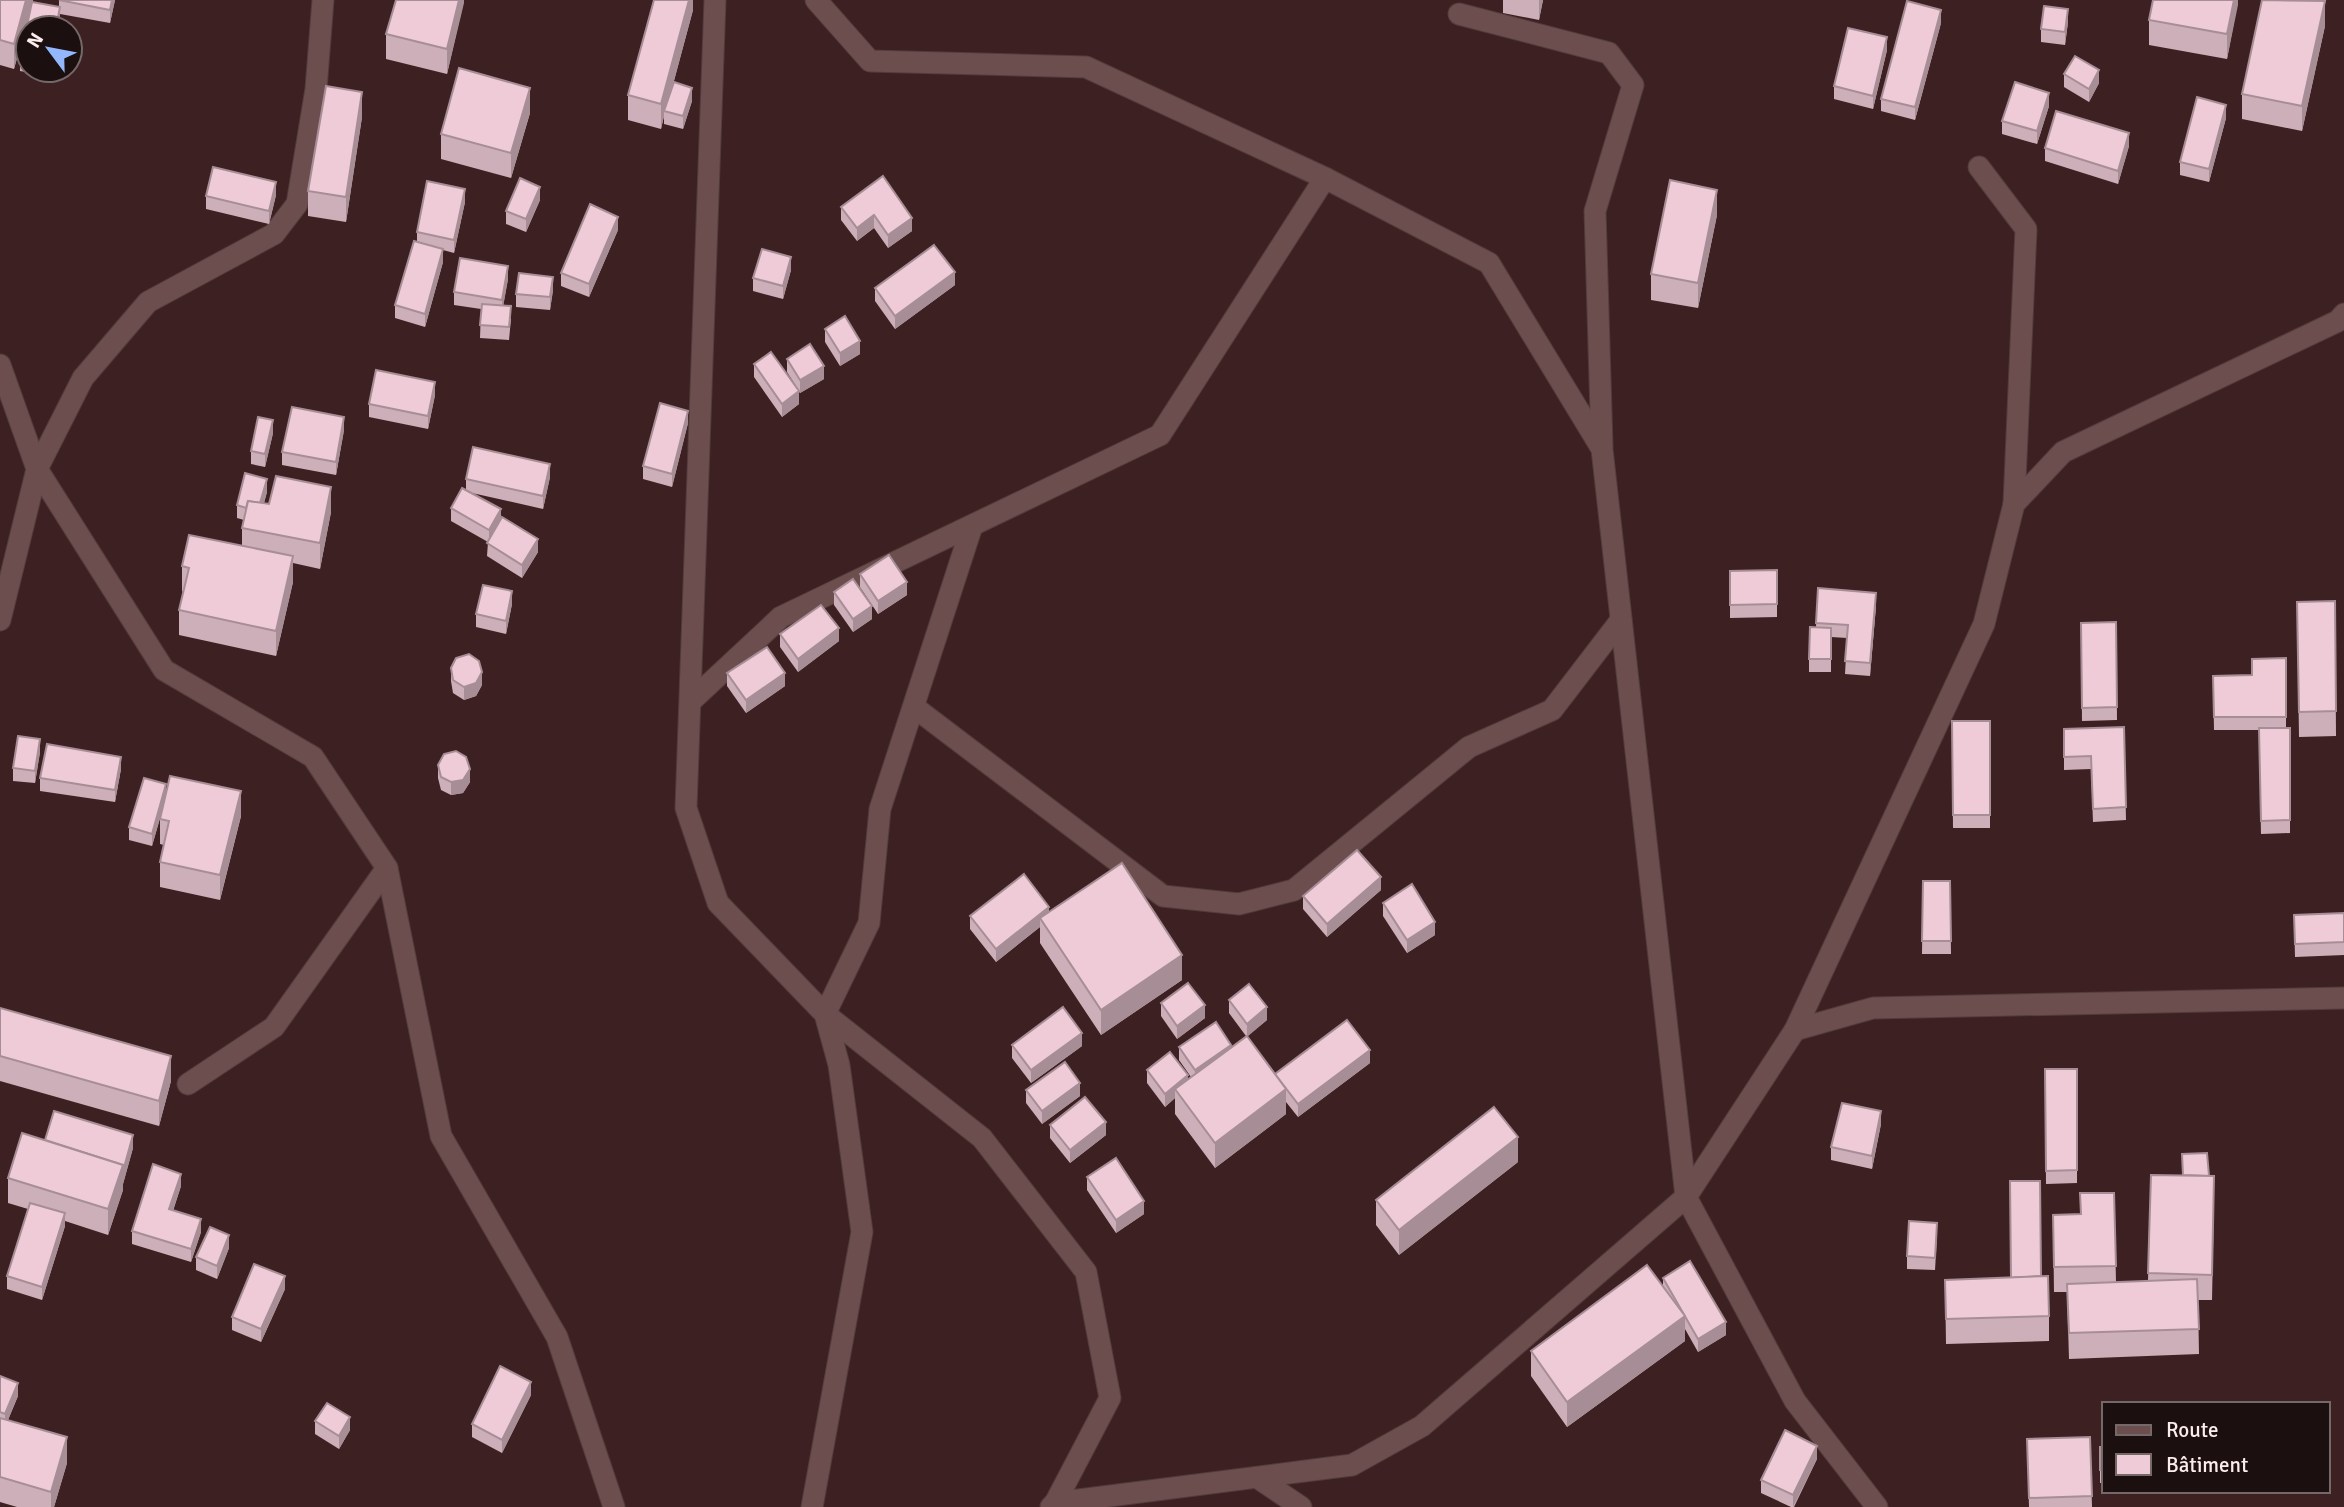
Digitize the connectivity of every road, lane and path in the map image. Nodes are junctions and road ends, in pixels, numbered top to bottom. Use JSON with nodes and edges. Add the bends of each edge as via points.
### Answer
{"nodes":[{"id":1,"x":323,"y":0,"type":"edge"},
{"id":2,"x":715,"y":0,"type":"edge"},
{"id":3,"x":816,"y":0,"type":"edge"},
{"id":4,"x":1459,"y":14,"type":"dead end"},
{"id":5,"x":1979,"y":167,"type":"dead end"},
{"id":6,"x":1325,"y":178,"type":"junction"},
{"id":7,"x":2344,"y":314,"type":"edge"},
{"id":8,"x":0,"y":365,"type":"edge"},
{"id":9,"x":1602,"y":449,"type":"junction"},
{"id":10,"x":37,"y":470,"type":"junction"},
{"id":11,"x":2014,"y":504,"type":"junction"},
{"id":12,"x":972,"y":526,"type":"junction"},
{"id":13,"x":0,"y":620,"type":"edge"},
{"id":14,"x":1621,"y":620,"type":"junction"},
{"id":15,"x":691,"y":701,"type":"junction"},
{"id":16,"x":914,"y":707,"type":"junction"},
{"id":17,"x":387,"y":868,"type":"junction"},
{"id":18,"x":2344,"y":998,"type":"edge"},
{"id":19,"x":825,"y":1014,"type":"junction"},
{"id":20,"x":1796,"y":1030,"type":"junction"},
{"id":21,"x":188,"y":1084,"type":"dead end"},
{"id":22,"x":1686,"y":1197,"type":"junction"},
{"id":23,"x":1258,"y":1478,"type":"junction"},
{"id":24,"x":1053,"y":1505,"type":"edge"},
{"id":25,"x":614,"y":1507,"type":"edge"},
{"id":26,"x":812,"y":1507,"type":"edge"},
{"id":27,"x":1301,"y":1507,"type":"edge"},
{"id":28,"x":1877,"y":1507,"type":"edge"}],
"edges":[{"from":1,"to":10,"type":"street","via":[[316,89],[297,204],[274,234],[148,302],[83,378]]},
{"from":2,"to":15,"type":"street"},
{"from":3,"to":6,"type":"street","via":[[870,61],[1086,67]]},
{"from":4,"to":9,"type":"street","via":[[1609,53],[1633,85],[1595,211]]},
{"from":5,"to":11,"type":"street","via":[[2026,229]]},
{"from":6,"to":9,"type":"street","via":[[1489,263]]},
{"from":6,"to":12,"type":"street","via":[[1160,435]]},
{"from":7,"to":11,"type":"street","via":[[2338,321],[2063,452]]},
{"from":8,"to":10,"type":"street"},
{"from":9,"to":14,"type":"street"},
{"from":10,"to":13,"type":"street"},
{"from":10,"to":17,"type":"street","via":[[164,670],[313,757]]},
{"from":11,"to":20,"type":"street","via":[[1984,624]]},
{"from":12,"to":15,"type":"street","via":[[781,617]]},
{"from":12,"to":16,"type":"street"},
{"from":14,"to":16,"type":"street","via":[[1552,710],[1469,747],[1294,890],[1239,904],[1163,896]]},
{"from":14,"to":22,"type":"street"},
{"from":15,"to":19,"type":"street","via":[[687,808],[718,903]]},
{"from":16,"to":19,"type":"street","via":[[880,809],[870,923]]},
{"from":17,"to":21,"type":"street","via":[[274,1027]]},
{"from":17,"to":25,"type":"street","via":[[441,1136],[557,1337]]},
{"from":18,"to":20,"type":"street","via":[[1873,1008]]},
{"from":19,"to":24,"type":"street","via":[[982,1138],[1086,1272],[1110,1398]]},
{"from":19,"to":26,"type":"street","via":[[839,1065],[862,1232]]},
{"from":20,"to":22,"type":"street"},
{"from":22,"to":23,"type":"street","via":[[1422,1426],[1352,1465]]},
{"from":22,"to":28,"type":"street","via":[[1795,1401]]},
{"from":23,"to":24,"type":"street"},
{"from":23,"to":27,"type":"street"}]}
